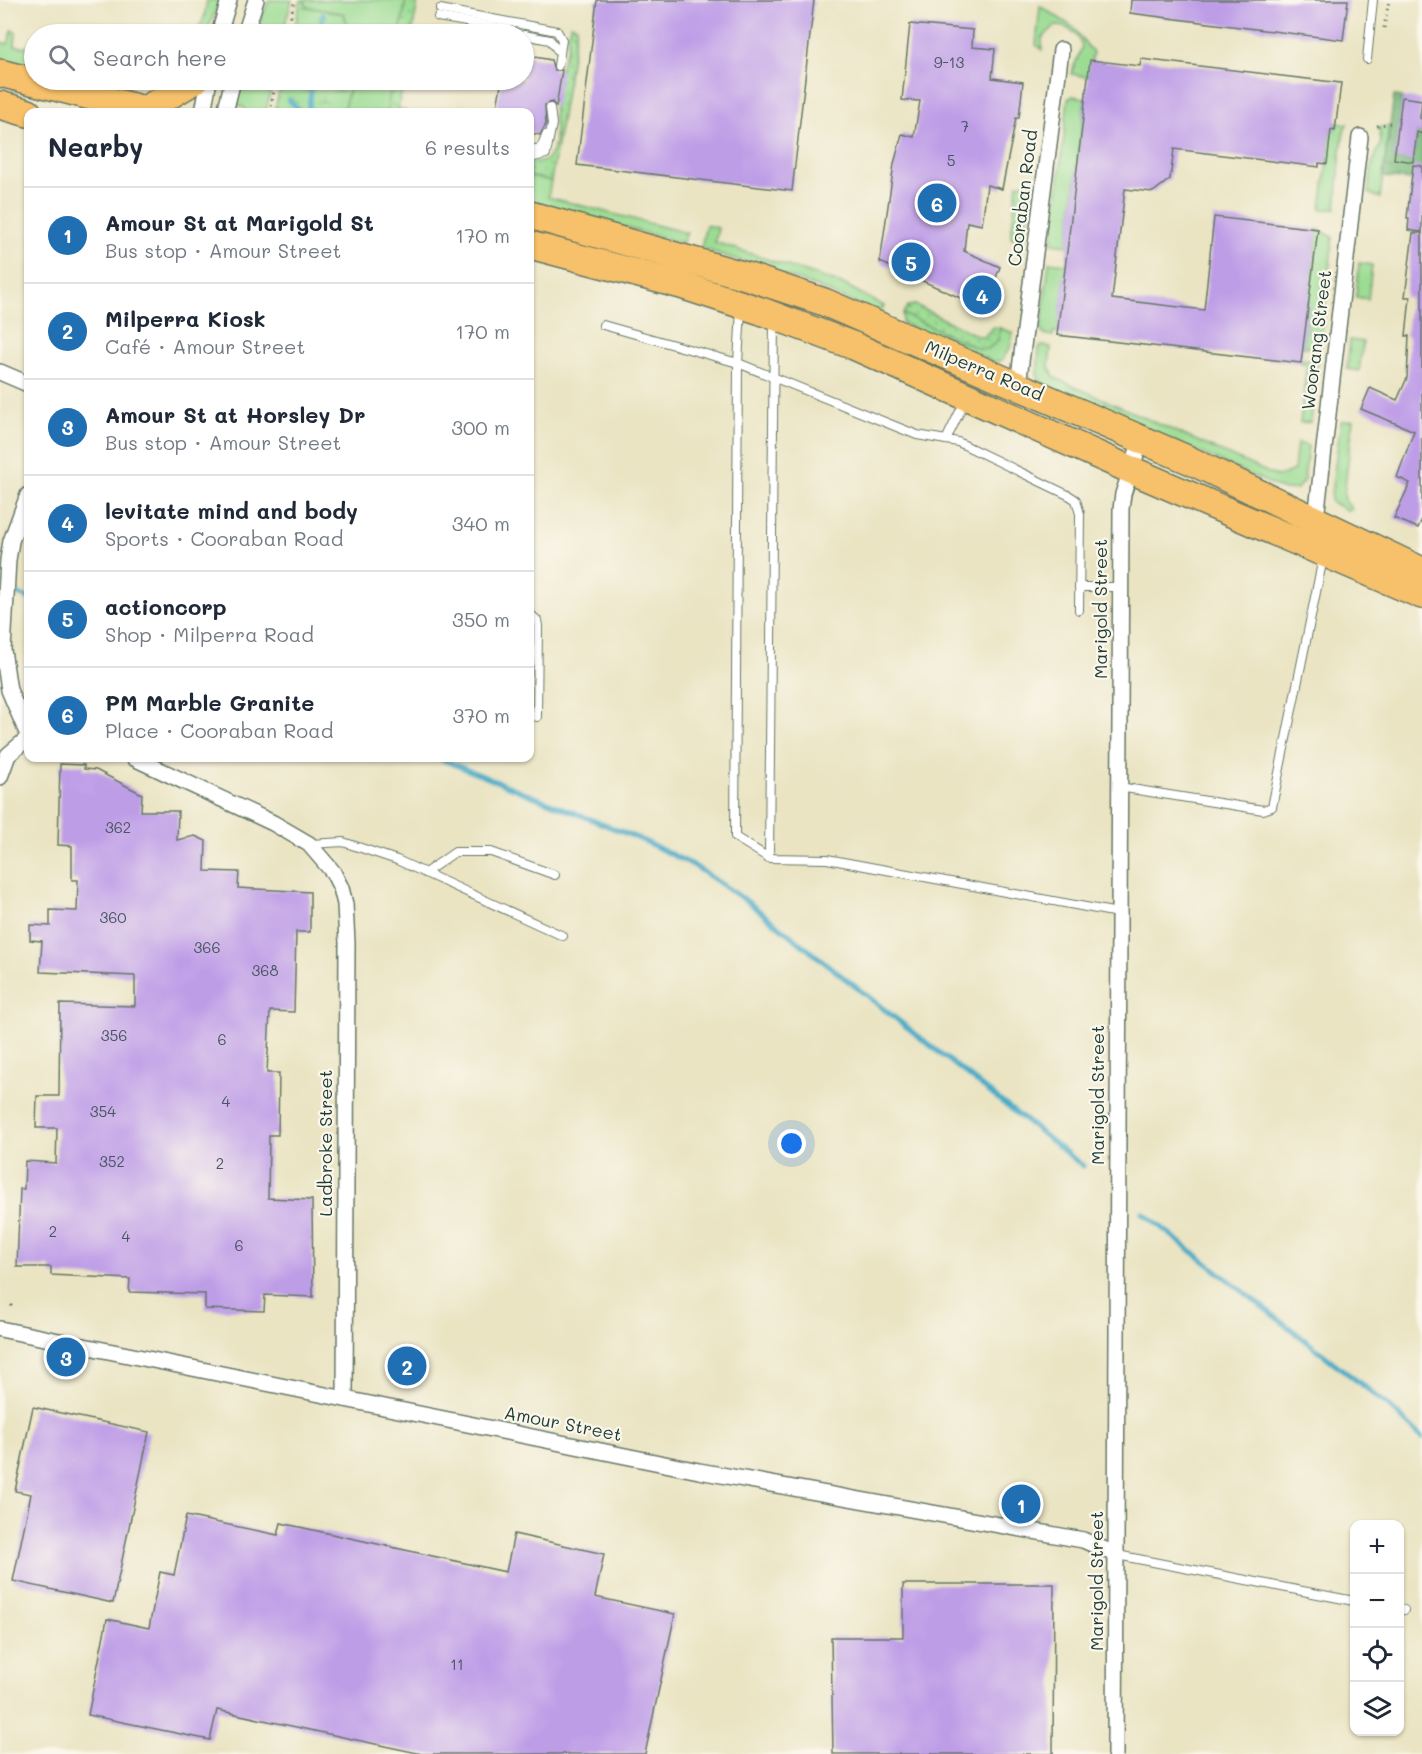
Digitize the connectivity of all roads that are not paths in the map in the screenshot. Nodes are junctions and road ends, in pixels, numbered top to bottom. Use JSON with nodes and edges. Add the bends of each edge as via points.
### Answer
{"nodes":[{"id":1,"x":230,"y":0,"type":"edge"},
{"id":2,"x":256,"y":0,"type":"edge"},
{"id":3,"x":1373,"y":0,"type":"edge"},
{"id":4,"x":222,"y":24,"type":"edge"},
{"id":5,"x":248,"y":24,"type":"edge"},
{"id":6,"x":485,"y":24,"type":"edge"},
{"id":7,"x":517,"y":24,"type":"edge"},
{"id":8,"x":534,"y":26,"type":"edge"},
{"id":9,"x":534,"y":37,"type":"edge"},
{"id":10,"x":1061,"y":51,"type":"dead end"},
{"id":11,"x":560,"y":53,"type":"junction"},
{"id":12,"x":1366,"y":59,"type":"dead end"},
{"id":13,"x":558,"y":66,"type":"dead end"},
{"id":14,"x":0,"y":73,"type":"edge"},
{"id":15,"x":24,"y":79,"type":"edge"},
{"id":16,"x":67,"y":90,"type":"edge"},
{"id":17,"x":180,"y":90,"type":"edge"},
{"id":18,"x":207,"y":90,"type":"edge"},
{"id":19,"x":230,"y":90,"type":"edge"},
{"id":20,"x":0,"y":105,"type":"edge"},
{"id":21,"x":137,"y":108,"type":"edge"},
{"id":22,"x":153,"y":108,"type":"edge"},
{"id":23,"x":204,"y":108,"type":"edge"},
{"id":24,"x":226,"y":108,"type":"edge"},
{"id":25,"x":24,"y":112,"type":"edge"},
{"id":26,"x":1360,"y":137,"type":"dead end"},
{"id":27,"x":534,"y":149,"type":"edge"},
{"id":28,"x":534,"y":157,"type":"edge"},
{"id":29,"x":534,"y":217,"type":"edge"},
{"id":30,"x":534,"y":246,"type":"edge"},
{"id":31,"x":742,"y":304,"type":"junction"},
{"id":32,"x":774,"y":315,"type":"junction"},
{"id":33,"x":603,"y":325,"type":"dead end"},
{"id":34,"x":738,"y":363,"type":"junction"},
{"id":35,"x":0,"y":372,"type":"edge"},
{"id":36,"x":771,"y":377,"type":"junction"},
{"id":37,"x":24,"y":382,"type":"edge"},
{"id":38,"x":1018,"y":385,"type":"junction"},
{"id":39,"x":968,"y":397,"type":"junction"},
{"id":40,"x":946,"y":440,"type":"junction"},
{"id":41,"x":1141,"y":440,"type":"junction"},
{"id":42,"x":1131,"y":470,"type":"junction"},
{"id":43,"x":24,"y":506,"type":"edge"},
{"id":44,"x":1317,"y":541,"type":"junction"},
{"id":45,"x":1422,"y":572,"type":"edge"},
{"id":46,"x":1080,"y":586,"type":"junction"},
{"id":47,"x":1121,"y":587,"type":"junction"},
{"id":48,"x":1422,"y":595,"type":"edge"},
{"id":49,"x":1079,"y":610,"type":"dead end"},
{"id":50,"x":534,"y":617,"type":"edge"},
{"id":51,"x":534,"y":716,"type":"edge"},
{"id":52,"x":24,"y":726,"type":"edge"},
{"id":53,"x":24,"y":740,"type":"edge"},
{"id":54,"x":143,"y":762,"type":"edge"},
{"id":55,"x":0,"y":777,"type":"edge"},
{"id":56,"x":1119,"y":788,"type":"junction"},
{"id":57,"x":309,"y":844,"type":"junction"},
{"id":58,"x":769,"y":858,"type":"junction"},
{"id":59,"x":425,"y":873,"type":"junction"},
{"id":60,"x":555,"y":875,"type":"dead end"},
{"id":61,"x":1118,"y":913,"type":"junction"},
{"id":62,"x":563,"y":936,"type":"dead end"},
{"id":63,"x":0,"y":1329,"type":"edge"},
{"id":64,"x":345,"y":1400,"type":"junction"},
{"id":65,"x":1117,"y":1555,"type":"junction"},
{"id":66,"x":1350,"y":1599,"type":"edge"},
{"id":67,"x":1115,"y":1754,"type":"edge"}],
"edges":[{"from":1,"to":4,"type":"street"},
{"from":2,"to":5,"type":"street"},
{"from":3,"to":12,"type":"lane"},
{"from":6,"to":7,"type":"lane","via":[[439,13]]},
{"from":8,"to":11,"type":"lane","via":[[553,29],[562,36]]},
{"from":9,"to":11,"type":"lane","via":[[550,40]]},
{"from":10,"to":38,"type":"street","name":"Cooraban Road"},
{"from":11,"to":13,"type":"lane"},
{"from":14,"to":15,"type":"highway"},
{"from":16,"to":21,"type":"highway"},
{"from":17,"to":22,"type":"highway"},
{"from":18,"to":23,"type":"street"},
{"from":19,"to":24,"type":"street"},
{"from":20,"to":25,"type":"highway"},
{"from":26,"to":44,"type":"street","name":"Woorang Street"},
{"from":27,"to":28,"type":"lane","via":[[544,143],[550,109],[552,124],[546,154]]},
{"from":29,"to":38,"type":"highway","name":"Milperra Road","via":[[792,290]]},
{"from":30,"to":31,"type":"highway","name":"Milperra Road"},
{"from":31,"to":32,"type":"highway","name":"Milperra Road"},
{"from":31,"to":34,"type":"lane"},
{"from":32,"to":36,"type":"lane"},
{"from":32,"to":39,"type":"highway","name":"Milperra Road"},
{"from":33,"to":34,"type":"lane"},
{"from":34,"to":36,"type":"lane"},
{"from":34,"to":58,"type":"lane","via":[[734,831],[739,841]]},
{"from":35,"to":37,"type":"street"},
{"from":36,"to":40,"type":"lane","via":[[917,435]]},
{"from":36,"to":58,"type":"lane"},
{"from":38,"to":41,"type":"highway","name":"Milperra Road"},
{"from":39,"to":40,"type":"lane"},
{"from":39,"to":42,"type":"highway","name":"Milperra Road"},
{"from":40,"to":46,"type":"lane","via":[[958,442],[1076,500],[1080,514]]},
{"from":41,"to":42,"type":"street","name":"Marigold Street"},
{"from":41,"to":44,"type":"highway","name":"Milperra Road","via":[[1189,460]]},
{"from":42,"to":44,"type":"highway","name":"Milperra Road"},
{"from":42,"to":47,"type":"street","name":"Marigold Street","via":[[1121,509]]},
{"from":43,"to":52,"type":"street","via":[[11,541],[4,625],[4,670]]},
{"from":44,"to":45,"type":"highway","name":"Milperra Road"},
{"from":44,"to":48,"type":"highway","name":"Milperra Road"},
{"from":44,"to":56,"type":"lane","via":[[1272,807],[1263,810]]},
{"from":46,"to":47,"type":"lane"},
{"from":46,"to":49,"type":"lane"},
{"from":47,"to":56,"type":"street","name":"Marigold Street"},
{"from":50,"to":51,"type":"lane","via":[[538,626],[537,717]]},
{"from":53,"to":55,"type":"street","via":[[8,755]]},
{"from":54,"to":57,"type":"street"},
{"from":56,"to":61,"type":"street","name":"Marigold Street"},
{"from":57,"to":59,"type":"lane","via":[[344,842]]},
{"from":57,"to":64,"type":"street","name":"Ladbroke Street","via":[[341,888],[346,932]]},
{"from":58,"to":61,"type":"lane","via":[[827,860]]},
{"from":59,"to":60,"type":"lane","via":[[455,852],[491,852]]},
{"from":59,"to":62,"type":"lane"},
{"from":61,"to":65,"type":"street","name":"Marigold Street"},
{"from":63,"to":64,"type":"street","name":"Amour Street"},
{"from":64,"to":65,"type":"street","name":"Amour Street","via":[[699,1471],[1083,1540]]},
{"from":65,"to":66,"type":"lane"},
{"from":65,"to":67,"type":"street","name":"Marigold Street"}]}
